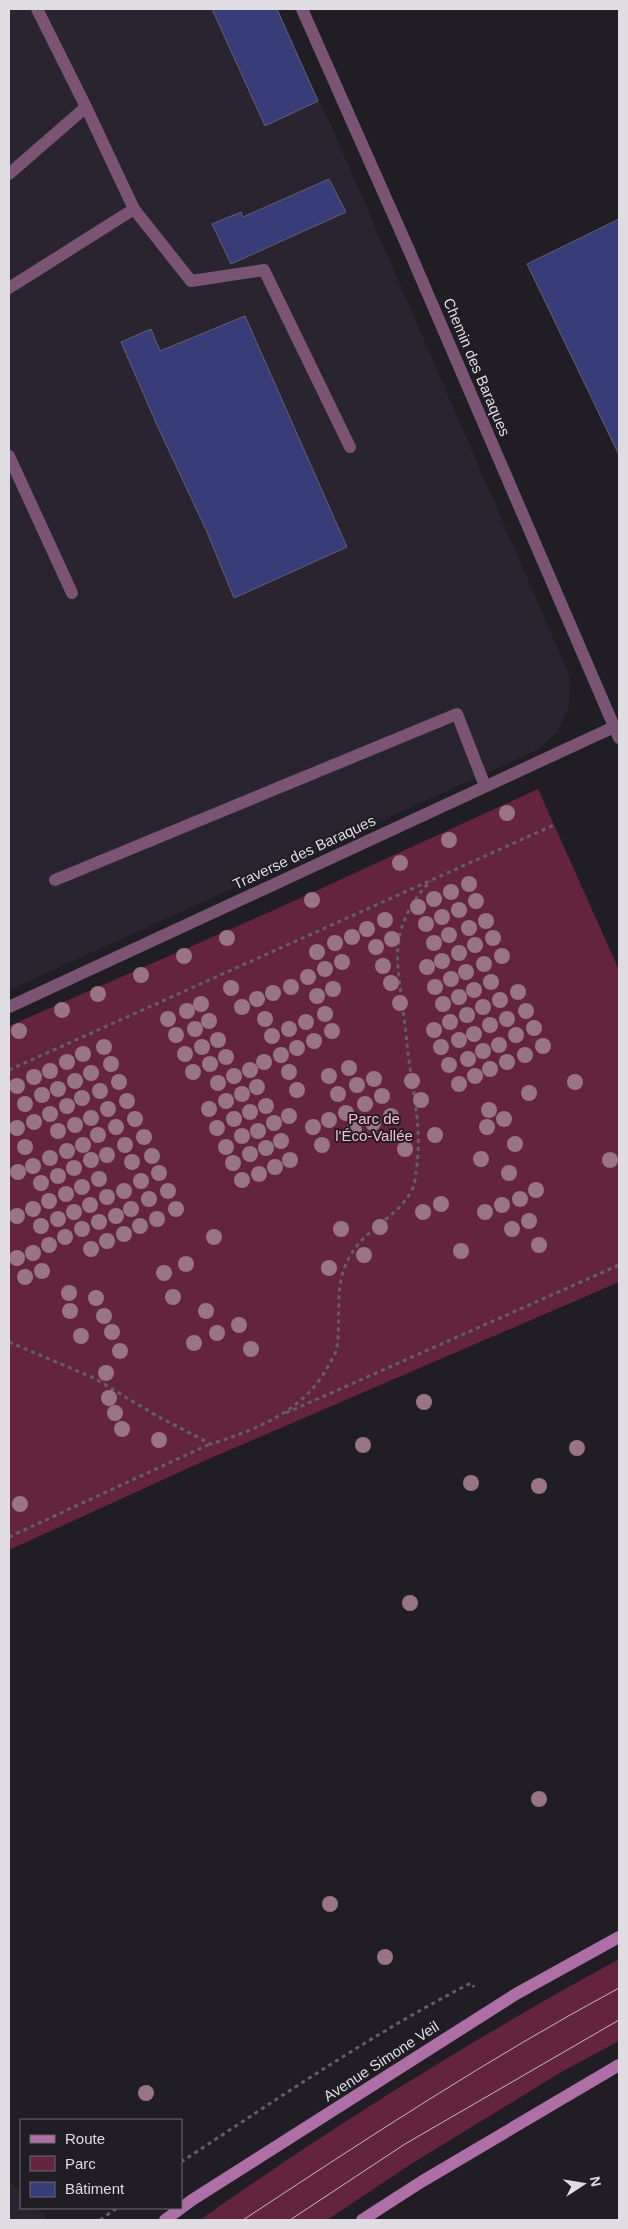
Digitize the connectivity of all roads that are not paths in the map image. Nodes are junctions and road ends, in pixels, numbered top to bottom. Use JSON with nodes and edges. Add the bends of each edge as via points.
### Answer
{"nodes":[{"id":1,"x":37,"y":9,"type":"edge"},
{"id":2,"x":302,"y":9,"type":"edge"},
{"id":3,"x":86,"y":107,"type":"junction"},
{"id":4,"x":9,"y":174,"type":"edge"},
{"id":5,"x":134,"y":210,"type":"junction"},
{"id":6,"x":9,"y":288,"type":"edge"},
{"id":7,"x":350,"y":447,"type":"dead end"},
{"id":8,"x":9,"y":456,"type":"edge"},
{"id":9,"x":72,"y":593,"type":"dead end"},
{"id":10,"x":617,"y":733,"type":"edge"},
{"id":11,"x":485,"y":786,"type":"junction"},
{"id":12,"x":55,"y":880,"type":"dead end"},
{"id":13,"x":9,"y":1007,"type":"edge"},
{"id":14,"x":619,"y":1937,"type":"edge"},
{"id":15,"x":619,"y":2065,"type":"edge"},
{"id":16,"x":182,"y":2207,"type":"edge"},
{"id":17,"x":179,"y":2209,"type":"edge"},
{"id":18,"x":164,"y":2220,"type":"edge"},
{"id":19,"x":362,"y":2220,"type":"edge"}],
"edges":[{"from":1,"to":3,"type":"street"},
{"from":2,"to":10,"type":"street","name":"Chemin des Baraques"},
{"from":3,"to":4,"type":"street"},
{"from":3,"to":5,"type":"street"},
{"from":5,"to":6,"type":"street"},
{"from":5,"to":7,"type":"street","via":[[191,281],[264,270]]},
{"from":8,"to":9,"type":"street"},
{"from":10,"to":11,"type":"street","name":"Traverse des Baraques"},
{"from":11,"to":12,"type":"street","via":[[456,714]]},
{"from":11,"to":13,"type":"street","name":"Traverse des Baraques"},
{"from":14,"to":16,"type":"main road","name":"Avenue Simone Veil","via":[[516,1994]]},
{"from":15,"to":19,"type":"main road"},
{"from":17,"to":18,"type":"main road","name":"Avenue Simone Veil"}]}
